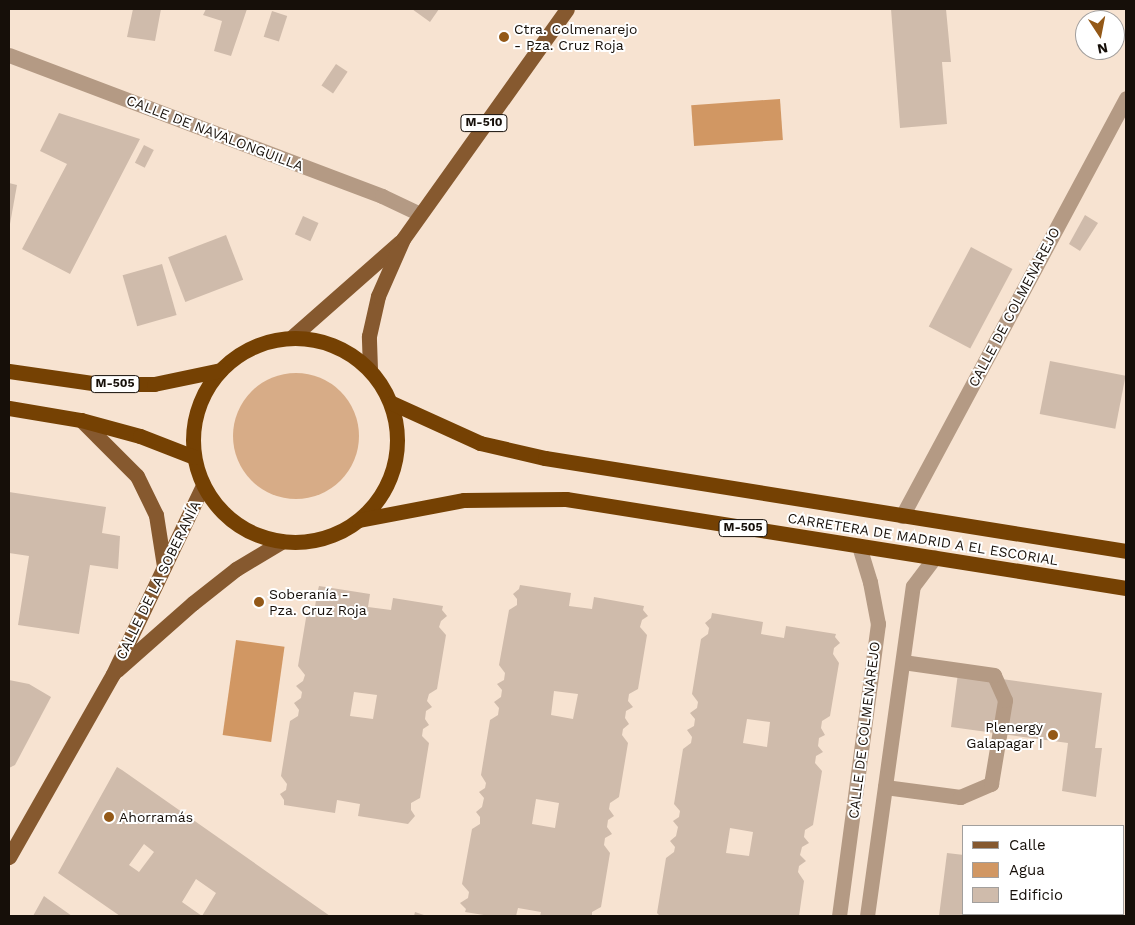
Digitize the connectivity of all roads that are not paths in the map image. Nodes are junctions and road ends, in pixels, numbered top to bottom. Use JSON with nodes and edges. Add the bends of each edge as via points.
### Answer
{"nodes":[{"id":1,"x":567,"y":9,"type":"edge"},
{"id":2,"x":9,"y":55,"type":"edge"},
{"id":3,"x":1126,"y":98,"type":"edge"},
{"id":4,"x":420,"y":214,"type":"junction"},
{"id":5,"x":403,"y":239,"type":"junction"},
{"id":6,"x":291,"y":338,"type":"junction"},
{"id":7,"x":370,"y":369,"type":"junction"},
{"id":8,"x":221,"y":370,"type":"junction"},
{"id":9,"x":9,"y":371,"type":"edge"},
{"id":10,"x":392,"y":403,"type":"junction"},
{"id":11,"x":9,"y":408,"type":"edge"},
{"id":12,"x":81,"y":420,"type":"junction"},
{"id":13,"x":194,"y":457,"type":"junction"},
{"id":14,"x":203,"y":486,"type":"junction"},
{"id":15,"x":902,"y":516,"type":"junction"},
{"id":16,"x":360,"y":520,"type":"junction"},
{"id":17,"x":280,"y":542,"type":"junction"},
{"id":18,"x":859,"y":546,"type":"junction"},
{"id":19,"x":1126,"y":551,"type":"edge"},
{"id":20,"x":935,"y":556,"type":"junction"},
{"id":21,"x":164,"y":566,"type":"junction"},
{"id":22,"x":1126,"y":588,"type":"edge"},
{"id":23,"x":903,"y":662,"type":"junction"},
{"id":24,"x":113,"y":674,"type":"junction"},
{"id":25,"x":885,"y":787,"type":"junction"},
{"id":26,"x":9,"y":858,"type":"edge"},
{"id":27,"x":839,"y":916,"type":"edge"},
{"id":28,"x":867,"y":916,"type":"edge"}],
"edges":[{"from":1,"to":4,"type":"main road","number":"M-510"},
{"from":2,"to":4,"type":"street","name":"CALLE DE NAVALONGUILLA","via":[[372,192]]},
{"from":3,"to":15,"type":"street","name":"CALLE DE COLMENAREJO"},
{"from":4,"to":5,"type":"main road","number":"M-510"},
{"from":5,"to":6,"type":"main road","number":"M-510"},
{"from":5,"to":7,"type":"main road","number":"M-510","via":[[378,296],[369,336]]},
{"from":6,"to":7,"type":"highway","number":"M-505","via":[[319,341],[347,351]]},
{"from":6,"to":8,"type":"highway","number":"M-505","via":[[269,341],[248,349]]},
{"from":7,"to":10,"type":"highway","number":"M-505"},
{"from":8,"to":9,"type":"highway","number":"M-505","via":[[154,384],[99,384]]},
{"from":8,"to":13,"type":"highway","number":"M-505","via":[[200,402],[193,429]]},
{"from":10,"to":15,"type":"highway","name":"CARRETERA DE MADRID A EL ESCORIAL","via":[[480,443],[545,458]]},
{"from":10,"to":16,"type":"highway","number":"M-505","via":[[398,434],[394,467],[381,496]]},
{"from":11,"to":12,"type":"highway"},
{"from":12,"to":13,"type":"highway","via":[[146,438]]},
{"from":12,"to":21,"type":"main road","via":[[137,476],[156,515]]},
{"from":13,"to":14,"type":"highway","number":"M-505"},
{"from":14,"to":17,"type":"highway","number":"M-505","via":[[235,523]]},
{"from":14,"to":21,"type":"main road","name":"CALLE DE LA SOBERANÍA"},
{"from":15,"to":19,"type":"highway","name":"CARRETERA DE MADRID A EL ESCORIAL"},
{"from":16,"to":17,"type":"highway","number":"M-505","via":[[342,532],[322,539]]},
{"from":16,"to":18,"type":"highway","name":"CARRETERA DE MADRID A EL ESCORIAL","number":"M-505","via":[[464,500],[566,499]]},
{"from":17,"to":24,"type":"main road","name":"CALLE DE LA SOBERANÍA","via":[[193,603]]},
{"from":18,"to":20,"type":"highway","name":"CARRETERA DE MADRID A EL ESCORIAL","number":"M-505"},
{"from":18,"to":27,"type":"street","name":"CALLE DE COLMENAREJO","via":[[878,624]]},
{"from":20,"to":22,"type":"highway","name":"CARRETERA DE MADRID A EL ESCORIAL","number":"M-505"},
{"from":20,"to":23,"type":"street","name":"CALLE DE COLMENAREJO","via":[[914,586]]},
{"from":21,"to":24,"type":"main road","name":"CALLE DE LA SOBERANÍA"},
{"from":23,"to":25,"type":"street","name":"CALLE DE COLMENAREJO"},
{"from":23,"to":25,"type":"street","via":[[994,676],[1005,700],[991,784],[960,797]]},
{"from":24,"to":26,"type":"main road","name":"CALLE DE LA SOBERANÍA"},
{"from":25,"to":28,"type":"street","name":"CALLE DE COLMENAREJO"}]}
